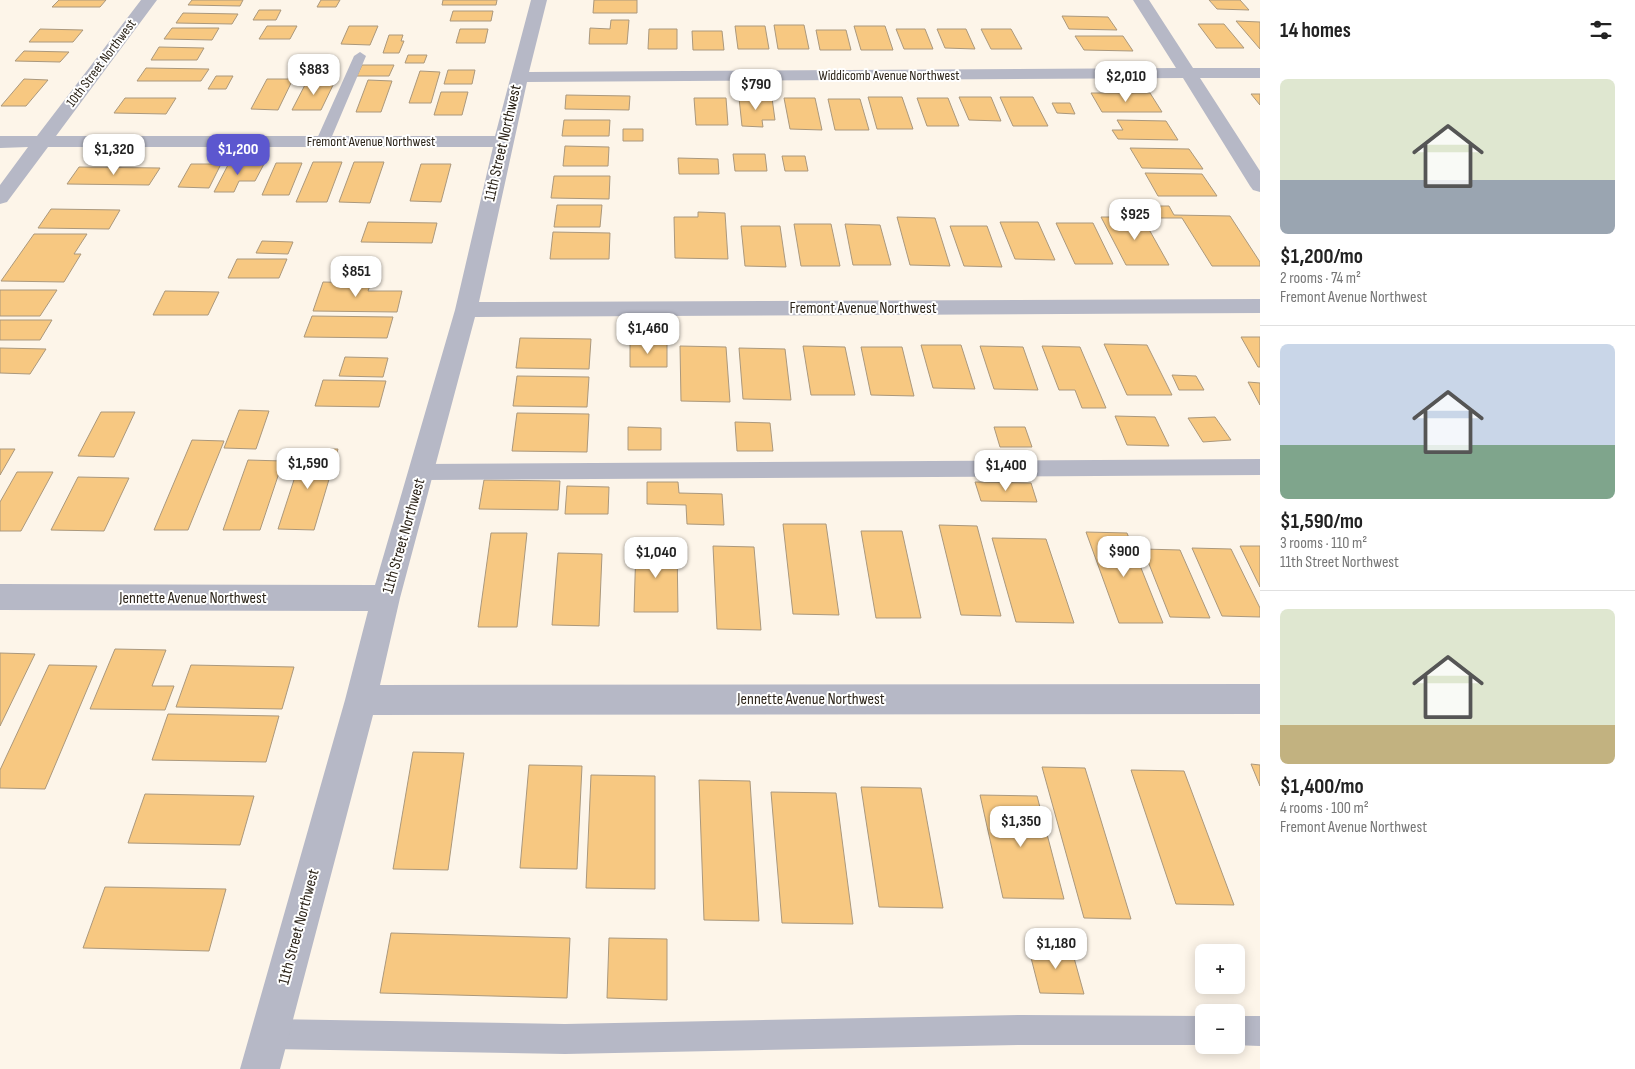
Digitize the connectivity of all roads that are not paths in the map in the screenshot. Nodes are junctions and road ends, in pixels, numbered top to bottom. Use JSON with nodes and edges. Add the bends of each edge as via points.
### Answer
{"nodes":[{"id":1,"x":149,"y":0,"type":"edge"},
{"id":2,"x":539,"y":0,"type":"edge"},
{"id":3,"x":1141,"y":0,"type":"edge"},
{"id":4,"x":360,"y":56,"type":"dead end"},
{"id":5,"x":1189,"y":73,"type":"junction"},
{"id":6,"x":1260,"y":73,"type":"edge"},
{"id":7,"x":519,"y":77,"type":"junction"},
{"id":8,"x":41,"y":141,"type":"junction"},
{"id":9,"x":323,"y":141,"type":"junction"},
{"id":10,"x":503,"y":141,"type":"junction"},
{"id":11,"x":0,"y":142,"type":"edge"},
{"id":12,"x":1257,"y":176,"type":"edge"},
{"id":13,"x":0,"y":198,"type":"edge"},
{"id":14,"x":1260,"y":306,"type":"edge"},
{"id":15,"x":466,"y":310,"type":"junction"},
{"id":16,"x":1260,"y":467,"type":"edge"},
{"id":17,"x":423,"y":472,"type":"junction"},
{"id":18,"x":0,"y":597,"type":"edge"},
{"id":19,"x":386,"y":598,"type":"junction"},
{"id":20,"x":1260,"y":699,"type":"edge"},
{"id":21,"x":361,"y":700,"type":"junction"},
{"id":22,"x":1195,"y":1031,"type":"edge"},
{"id":23,"x":1245,"y":1031,"type":"edge"},
{"id":24,"x":1260,"y":1031,"type":"edge"},
{"id":25,"x":270,"y":1034,"type":"junction"},
{"id":26,"x":260,"y":1069,"type":"edge"}],
"edges":[{"from":1,"to":8,"type":"street","name":"10th Street Northwest"},
{"from":2,"to":7,"type":"street","name":"11th Street Northwest"},
{"from":3,"to":5,"type":"street"},
{"from":4,"to":9,"type":"lane"},
{"from":5,"to":6,"type":"street","name":"Widdicomb Avenue Northwest"},
{"from":5,"to":7,"type":"street","name":"Widdicomb Avenue Northwest"},
{"from":5,"to":12,"type":"street"},
{"from":7,"to":10,"type":"street","name":"11th Street Northwest"},
{"from":8,"to":9,"type":"street","name":"Fremont Avenue Northwest"},
{"from":8,"to":11,"type":"street","name":"Fremont Avenue Northwest"},
{"from":8,"to":13,"type":"street","name":"10th Street Northwest"},
{"from":9,"to":10,"type":"street","name":"Fremont Avenue Northwest"},
{"from":10,"to":15,"type":"street","name":"11th Street Northwest"},
{"from":14,"to":15,"type":"street","name":"Fremont Avenue Northwest"},
{"from":15,"to":17,"type":"street","name":"11th Street Northwest"},
{"from":16,"to":17,"type":"lane"},
{"from":17,"to":19,"type":"street","name":"11th Street Northwest"},
{"from":18,"to":19,"type":"street","name":"Jennette Avenue Northwest"},
{"from":19,"to":21,"type":"street","name":"11th Street Northwest"},
{"from":20,"to":21,"type":"street","name":"Jennette Avenue Northwest"},
{"from":21,"to":25,"type":"street","name":"11th Street Northwest"},
{"from":22,"to":25,"type":"lane","via":[[1012,1030],[565,1039]]},
{"from":23,"to":24,"type":"lane"},
{"from":25,"to":26,"type":"street","name":"11th Street Northwest"}]}
